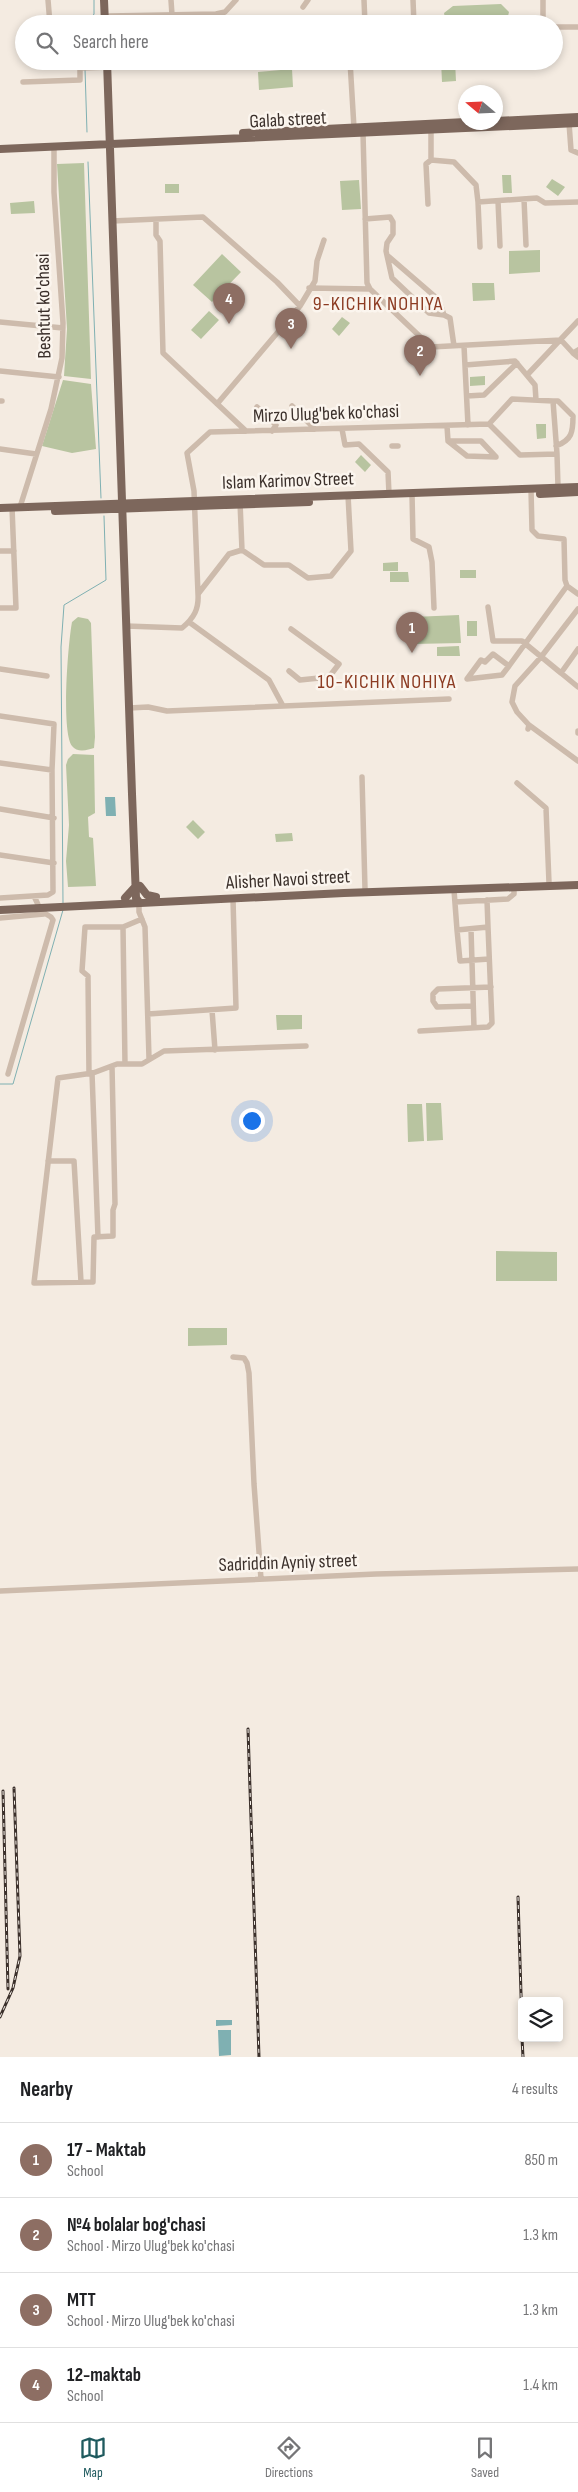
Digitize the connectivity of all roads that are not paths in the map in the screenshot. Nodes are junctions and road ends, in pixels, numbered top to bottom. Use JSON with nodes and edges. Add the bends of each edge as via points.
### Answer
{"nodes":[{"id":1,"x":48,"y":0,"type":"edge"},
{"id":2,"x":104,"y":0,"type":"edge"},
{"id":3,"x":109,"y":0,"type":"edge"},
{"id":4,"x":171,"y":0,"type":"edge"},
{"id":5,"x":236,"y":0,"type":"edge"},
{"id":6,"x":308,"y":0,"type":"edge"},
{"id":7,"x":364,"y":0,"type":"edge"},
{"id":8,"x":413,"y":0,"type":"edge"},
{"id":9,"x":543,"y":0,"type":"edge"},
{"id":10,"x":302,"y":7,"type":"dead end"},
{"id":11,"x":49,"y":15,"type":"edge"},
{"id":12,"x":107,"y":15,"type":"edge"},
{"id":13,"x":108,"y":15,"type":"edge"},
{"id":14,"x":172,"y":15,"type":"joint"},
{"id":15,"x":365,"y":15,"type":"edge"},
{"id":16,"x":414,"y":15,"type":"edge"},
{"id":17,"x":543,"y":15,"type":"edge"},
{"id":18,"x":563,"y":27,"type":"edge"},
{"id":19,"x":578,"y":27,"type":"edge"},
{"id":20,"x":80,"y":70,"type":"edge"},
{"id":21,"x":109,"y":70,"type":"edge"},
{"id":22,"x":351,"y":70,"type":"edge"},
{"id":23,"x":23,"y":82,"type":"dead end"},
{"id":24,"x":578,"y":117,"type":"edge"},
{"id":25,"x":503,"y":120,"type":"edge"},
{"id":26,"x":458,"y":122,"type":"edge"},
{"id":27,"x":569,"y":123,"type":"junction"},
{"id":28,"x":578,"y":123,"type":"edge"},
{"id":29,"x":354,"y":128,"type":"junction"},
{"id":30,"x":431,"y":130,"type":"junction"},
{"id":31,"x":363,"y":133,"type":"junction"},
{"id":32,"x":111,"y":143,"type":"junction"},
{"id":33,"x":0,"y":145,"type":"edge"},
{"id":34,"x":54,"y":147,"type":"junction"},
{"id":35,"x":0,"y":149,"type":"edge"},
{"id":36,"x":578,"y":153,"type":"edge"},
{"id":37,"x":431,"y":160,"type":"junction"},
{"id":38,"x":524,"y":199,"type":"junction"},
{"id":39,"x":498,"y":201,"type":"junction"},
{"id":40,"x":478,"y":202,"type":"junction"},
{"id":41,"x":578,"y":202,"type":"edge"},
{"id":42,"x":428,"y":204,"type":"dead end"},
{"id":43,"x":365,"y":219,"type":"junction"},
{"id":44,"x":114,"y":220,"type":"junction"},
{"id":45,"x":156,"y":220,"type":"junction"},
{"id":46,"x":324,"y":240,"type":"dead end"},
{"id":47,"x":526,"y":245,"type":"dead end"},
{"id":48,"x":500,"y":246,"type":"dead end"},
{"id":49,"x":480,"y":247,"type":"dead end"},
{"id":50,"x":388,"y":256,"type":"junction"},
{"id":51,"x":309,"y":288,"type":"junction"},
{"id":52,"x":370,"y":289,"type":"junction"},
{"id":53,"x":300,"y":306,"type":"junction"},
{"id":54,"x":444,"y":315,"type":"junction"},
{"id":55,"x":0,"y":322,"type":"edge"},
{"id":56,"x":578,"y":322,"type":"edge"},
{"id":57,"x":63,"y":328,"type":"junction"},
{"id":58,"x":561,"y":340,"type":"junction"},
{"id":59,"x":454,"y":346,"type":"junction"},
{"id":60,"x":464,"y":346,"type":"junction"},
{"id":61,"x":576,"y":353,"type":"edge"},
{"id":62,"x":517,"y":363,"type":"junction"},
{"id":63,"x":465,"y":365,"type":"junction"},
{"id":64,"x":0,"y":371,"type":"edge"},
{"id":65,"x":528,"y":374,"type":"junction"},
{"id":66,"x":59,"y":377,"type":"junction"},
{"id":67,"x":467,"y":396,"type":"junction"},
{"id":68,"x":536,"y":400,"type":"junction"},
{"id":69,"x":553,"y":401,"type":"junction"},
{"id":70,"x":217,"y":404,"type":"junction"},
{"id":71,"x":292,"y":406,"type":"dead end"},
{"id":72,"x":258,"y":407,"type":"dead end"},
{"id":73,"x":489,"y":424,"type":"junction"},
{"id":74,"x":468,"y":425,"type":"junction"},
{"id":75,"x":447,"y":426,"type":"junction"},
{"id":76,"x":315,"y":429,"type":"junction"},
{"id":77,"x":342,"y":429,"type":"junction"},
{"id":78,"x":246,"y":431,"type":"junction"},
{"id":79,"x":272,"y":431,"type":"junction"},
{"id":80,"x":448,"y":441,"type":"junction"},
{"id":81,"x":556,"y":446,"type":"junction"},
{"id":82,"x":0,"y":449,"type":"edge"},
{"id":83,"x":36,"y":454,"type":"junction"},
{"id":84,"x":557,"y":454,"type":"junction"},
{"id":85,"x":558,"y":487,"type":"junction"},
{"id":86,"x":578,"y":487,"type":"edge"},
{"id":87,"x":531,"y":492,"type":"junction"},
{"id":88,"x":578,"y":492,"type":"edge"},
{"id":89,"x":389,"y":494,"type":"junction"},
{"id":90,"x":412,"y":496,"type":"junction"},
{"id":91,"x":348,"y":498,"type":"junction"},
{"id":92,"x":240,"y":502,"type":"junction"},
{"id":93,"x":195,"y":503,"type":"junction"},
{"id":94,"x":124,"y":506,"type":"junction"},
{"id":95,"x":0,"y":508,"type":"edge"},
{"id":96,"x":15,"y":509,"type":"junction"},
{"id":97,"x":0,"y":512,"type":"edge"},
{"id":98,"x":242,"y":550,"type":"junction"},
{"id":99,"x":0,"y":551,"type":"edge"},
{"id":100,"x":14,"y":551,"type":"junction"},
{"id":101,"x":567,"y":586,"type":"junction"},
{"id":102,"x":198,"y":594,"type":"junction"},
{"id":103,"x":578,"y":594,"type":"edge"},
{"id":104,"x":488,"y":607,"type":"dead end"},
{"id":105,"x":0,"y":608,"type":"edge"},
{"id":106,"x":434,"y":608,"type":"dead end"},
{"id":107,"x":578,"y":609,"type":"edge"},
{"id":108,"x":189,"y":622,"type":"junction"},
{"id":109,"x":128,"y":626,"type":"junction"},
{"id":110,"x":291,"y":628,"type":"dead end"},
{"id":111,"x":493,"y":641,"type":"junction"},
{"id":112,"x":526,"y":645,"type":"junction"},
{"id":113,"x":578,"y":649,"type":"edge"},
{"id":114,"x":493,"y":654,"type":"junction"},
{"id":115,"x":541,"y":657,"type":"junction"},
{"id":116,"x":509,"y":666,"type":"junction"},
{"id":117,"x":0,"y":669,"type":"edge"},
{"id":118,"x":289,"y":670,"type":"dead end"},
{"id":119,"x":561,"y":673,"type":"junction"},
{"id":120,"x":47,"y":676,"type":"dead end"},
{"id":121,"x":578,"y":687,"type":"edge"},
{"id":122,"x":449,"y":699,"type":"dead end"},
{"id":123,"x":283,"y":706,"type":"junction"},
{"id":124,"x":132,"y":708,"type":"junction"},
{"id":125,"x":0,"y":716,"type":"edge"},
{"id":126,"x":578,"y":761,"type":"edge"},
{"id":127,"x":0,"y":763,"type":"edge"},
{"id":128,"x":52,"y":770,"type":"junction"},
{"id":129,"x":362,"y":777,"type":"dead end"},
{"id":130,"x":518,"y":783,"type":"dead end"},
{"id":131,"x":0,"y":809,"type":"edge"},
{"id":132,"x":54,"y":818,"type":"junction"},
{"id":133,"x":0,"y":855,"type":"edge"},
{"id":134,"x":54,"y":864,"type":"junction"},
{"id":135,"x":549,"y":882,"type":"junction"},
{"id":136,"x":578,"y":882,"type":"edge"},
{"id":137,"x":578,"y":885,"type":"edge"},
{"id":138,"x":138,"y":886,"type":"junction"},
{"id":139,"x":514,"y":888,"type":"junction"},
{"id":140,"x":365,"y":889,"type":"junction"},
{"id":141,"x":421,"y":889,"type":"junction"},
{"id":142,"x":454,"y":890,"type":"junction"},
{"id":143,"x":315,"y":893,"type":"junction"},
{"id":144,"x":156,"y":897,"type":"junction"},
{"id":145,"x":0,"y":898,"type":"edge"},
{"id":146,"x":125,"y":898,"type":"junction"},
{"id":147,"x":233,"y":898,"type":"junction"},
{"id":148,"x":139,"y":899,"type":"junction"},
{"id":149,"x":487,"y":900,"type":"junction"},
{"id":150,"x":455,"y":902,"type":"junction"},
{"id":151,"x":69,"y":904,"type":"junction"},
{"id":152,"x":38,"y":905,"type":"junction"},
{"id":153,"x":0,"y":906,"type":"edge"},
{"id":154,"x":0,"y":910,"type":"edge"},
{"id":155,"x":0,"y":918,"type":"edge"},
{"id":156,"x":142,"y":919,"type":"junction"},
{"id":157,"x":123,"y":927,"type":"junction"},
{"id":158,"x":488,"y":927,"type":"junction"},
{"id":159,"x":471,"y":928,"type":"junction"},
{"id":160,"x":456,"y":930,"type":"junction"},
{"id":161,"x":489,"y":959,"type":"junction"},
{"id":162,"x":472,"y":961,"type":"junction"},
{"id":163,"x":490,"y":987,"type":"junction"},
{"id":164,"x":472,"y":988,"type":"junction"},
{"id":165,"x":473,"y":1006,"type":"junction"},
{"id":166,"x":212,"y":1010,"type":"junction"},
{"id":167,"x":148,"y":1014,"type":"junction"},
{"id":168,"x":474,"y":1028,"type":"junction"},
{"id":169,"x":420,"y":1031,"type":"dead end"},
{"id":170,"x":306,"y":1046,"type":"dead end"},
{"id":171,"x":215,"y":1050,"type":"junction"},
{"id":172,"x":150,"y":1058,"type":"junction"},
{"id":173,"x":126,"y":1064,"type":"junction"},
{"id":174,"x":112,"y":1066,"type":"junction"},
{"id":175,"x":8,"y":1074,"type":"dead end"},
{"id":176,"x":90,"y":1074,"type":"junction"},
{"id":177,"x":48,"y":1161,"type":"junction"},
{"id":178,"x":98,"y":1237,"type":"junction"},
{"id":179,"x":81,"y":1282,"type":"junction"},
{"id":180,"x":233,"y":1358,"type":"dead end"},
{"id":181,"x":578,"y":1569,"type":"edge"},
{"id":182,"x":261,"y":1579,"type":"junction"},
{"id":183,"x":0,"y":1590,"type":"edge"}],
"edges":[{"from":1,"to":11,"type":"street"},
{"from":2,"to":12,"type":"main road"},
{"from":3,"to":13,"type":"main road"},
{"from":4,"to":14,"type":"street"},
{"from":5,"to":14,"type":"street","via":[[225,12]]},
{"from":6,"to":10,"type":"street"},
{"from":7,"to":15,"type":"street"},
{"from":8,"to":16,"type":"street"},
{"from":9,"to":17,"type":"street"},
{"from":18,"to":19,"type":"street"},
{"from":20,"to":23,"type":"street","via":[[80,80]]},
{"from":21,"to":32,"type":"main road"},
{"from":22,"to":29,"type":"street"},
{"from":24,"to":25,"type":"main road"},
{"from":26,"to":29,"type":"main road"},
{"from":27,"to":28,"type":"main road","name":"Galab street"},
{"from":27,"to":30,"type":"main road","name":"Galab street"},
{"from":27,"to":36,"type":"street","via":[[571,150]]},
{"from":29,"to":32,"type":"main road","via":[[130,139]]},
{"from":30,"to":31,"type":"main road","name":"Galab street"},
{"from":30,"to":37,"type":"street"},
{"from":31,"to":32,"type":"main road","name":"Galab street"},
{"from":31,"to":43,"type":"street"},
{"from":32,"to":33,"type":"main road"},
{"from":32,"to":34,"type":"main road","name":"Galab street"},
{"from":32,"to":44,"type":"main road"},
{"from":34,"to":35,"type":"main road","name":"Galab street"},
{"from":34,"to":57,"type":"street","name":"Beshtut ko'chasi"},
{"from":37,"to":40,"type":"street","via":[[454,162],[476,185]]},
{"from":37,"to":42,"type":"street","via":[[426,164]]},
{"from":38,"to":39,"type":"street"},
{"from":38,"to":41,"type":"street","via":[[537,198],[545,203]]},
{"from":38,"to":47,"type":"street"},
{"from":39,"to":40,"type":"street"},
{"from":39,"to":48,"type":"street"},
{"from":40,"to":49,"type":"street"},
{"from":43,"to":50,"type":"street","via":[[390,217],[393,234],[387,243]]},
{"from":43,"to":52,"type":"street","via":[[367,283]]},
{"from":44,"to":45,"type":"street"},
{"from":44,"to":94,"type":"main road"},
{"from":45,"to":53,"type":"street","via":[[203,217]]},
{"from":45,"to":70,"type":"street","via":[[156,235],[160,241],[163,353]]},
{"from":46,"to":51,"type":"street","via":[[315,281]]},
{"from":50,"to":54,"type":"street","via":[[439,300]]},
{"from":50,"to":54,"type":"street","via":[[392,278],[429,313]]},
{"from":51,"to":52,"type":"street"},
{"from":51,"to":53,"type":"street"},
{"from":52,"to":59,"type":"street","via":[[431,347]]},
{"from":53,"to":70,"type":"street"},
{"from":54,"to":59,"type":"street","via":[[450,318]]},
{"from":55,"to":57,"type":"street"},
{"from":56,"to":58,"type":"street"},
{"from":57,"to":66,"type":"street","name":"Beshtut ko'chasi"},
{"from":58,"to":60,"type":"street"},
{"from":58,"to":61,"type":"street"},
{"from":58,"to":65,"type":"street"},
{"from":59,"to":60,"type":"street"},
{"from":60,"to":63,"type":"street"},
{"from":62,"to":63,"type":"street"},
{"from":62,"to":65,"type":"street"},
{"from":62,"to":67,"type":"street","via":[[484,395]]},
{"from":63,"to":67,"type":"street"},
{"from":64,"to":66,"type":"street"},
{"from":65,"to":68,"type":"street","via":[[535,385]]},
{"from":66,"to":83,"type":"street","name":"Beshtut ko'chasi"},
{"from":67,"to":74,"type":"street"},
{"from":68,"to":69,"type":"street"},
{"from":68,"to":73,"type":"street","via":[[512,400]]},
{"from":69,"to":81,"type":"street"},
{"from":69,"to":81,"type":"street","via":[[558,401],[573,416],[573,433],[566,442]]},
{"from":70,"to":78,"type":"street"},
{"from":71,"to":76,"type":"street"},
{"from":72,"to":79,"type":"street","via":[[276,425]]},
{"from":73,"to":74,"type":"street","name":"Mirzo Ulug'bek ko'chasi"},
{"from":73,"to":84,"type":"street","via":[[520,455]]},
{"from":74,"to":75,"type":"street","name":"Mirzo Ulug'bek ko'chasi"},
{"from":75,"to":77,"type":"street","name":"Mirzo Ulug'bek ko'chasi"},
{"from":75,"to":80,"type":"street"},
{"from":76,"to":77,"type":"street","name":"Mirzo Ulug'bek ko'chasi"},
{"from":76,"to":79,"type":"street","name":"Mirzo Ulug'bek ko'chasi"},
{"from":77,"to":89,"type":"street","via":[[345,445],[359,444],[388,472]]},
{"from":78,"to":79,"type":"street","name":"Mirzo Ulug'bek ko'chasi"},
{"from":78,"to":93,"type":"street","name":"Mirzo Ulug'bek ko'chasi","via":[[210,432],[187,453]]},
{"from":80,"to":80,"type":"street","via":[[467,456],[496,457],[481,441]]},
{"from":81,"to":84,"type":"street"},
{"from":82,"to":83,"type":"street"},
{"from":83,"to":96,"type":"street","name":"Beshtut ko'chasi"},
{"from":84,"to":85,"type":"street"},
{"from":85,"to":86,"type":"main road","name":"Islam Karimov Street"},
{"from":85,"to":87,"type":"main road","name":"Islam Karimov Street"},
{"from":87,"to":88,"type":"main road","name":"Islam Karimov Street"},
{"from":87,"to":90,"type":"main road","name":"Islam Karimov Street"},
{"from":87,"to":101,"type":"street","via":[[532,530],[535,535],[564,539]]},
{"from":89,"to":90,"type":"main road","name":"Islam Karimov Street"},
{"from":89,"to":91,"type":"main road","name":"Islam Karimov Street"},
{"from":90,"to":91,"type":"main road","name":"Islam Karimov Street"},
{"from":90,"to":106,"type":"street","via":[[413,539],[429,547]]},
{"from":91,"to":92,"type":"main road","name":"Islam Karimov Street"},
{"from":91,"to":98,"type":"street","via":[[351,551],[331,576],[308,578],[289,565],[264,565]]},
{"from":92,"to":93,"type":"main road","name":"Islam Karimov Street"},
{"from":92,"to":98,"type":"street"},
{"from":93,"to":94,"type":"main road","name":"Islam Karimov Street"},
{"from":93,"to":102,"type":"street"},
{"from":94,"to":96,"type":"main road","name":"Islam Karimov Street"},
{"from":94,"to":109,"type":"main road"},
{"from":95,"to":96,"type":"main road","name":"Islam Karimov Street"},
{"from":96,"to":97,"type":"main road","name":"Islam Karimov Street"},
{"from":96,"to":100,"type":"street","name":"Beshtut ko'chasi"},
{"from":98,"to":102,"type":"street","via":[[229,554]]},
{"from":99,"to":100,"type":"street"},
{"from":100,"to":105,"type":"street","name":"Beshtut ko'chasi","via":[[16,608]]},
{"from":101,"to":103,"type":"street"},
{"from":101,"to":112,"type":"street"},
{"from":102,"to":108,"type":"street","via":[[199,607]]},
{"from":104,"to":111,"type":"street"},
{"from":107,"to":115,"type":"street"},
{"from":108,"to":109,"type":"street","via":[[182,628]]},
{"from":108,"to":123,"type":"street","via":[[268,680]]},
{"from":109,"to":124,"type":"main road"},
{"from":110,"to":118,"type":"street","via":[[339,664],[328,677],[300,680]]},
{"from":111,"to":112,"type":"street","via":[[522,641]]},
{"from":111,"to":114,"type":"street"},
{"from":112,"to":115,"type":"street"},
{"from":112,"to":116,"type":"street"},
{"from":113,"to":119,"type":"street"},
{"from":114,"to":116,"type":"street"},
{"from":114,"to":116,"type":"street","via":[[486,662],[481,660],[467,680],[502,675]]},
{"from":115,"to":119,"type":"street"},
{"from":115,"to":126,"type":"street","via":[[515,686],[512,702],[529,727]]},
{"from":117,"to":120,"type":"street"},
{"from":119,"to":121,"type":"street"},
{"from":122,"to":123,"type":"street"},
{"from":123,"to":124,"type":"street","via":[[168,711]]},
{"from":124,"to":138,"type":"main road"},
{"from":125,"to":128,"type":"street","via":[[54,724]]},
{"from":127,"to":128,"type":"street"},
{"from":128,"to":132,"type":"street"},
{"from":129,"to":140,"type":"street"},
{"from":130,"to":135,"type":"street","via":[[546,808]]},
{"from":131,"to":132,"type":"street"},
{"from":132,"to":134,"type":"street"},
{"from":133,"to":134,"type":"street"},
{"from":134,"to":152,"type":"street","via":[[53,892]]},
{"from":135,"to":136,"type":"main road","name":"Alisher Navoi street"},
{"from":135,"to":141,"type":"main road","name":"Alisher Navoi street"},
{"from":137,"to":139,"type":"main road","name":"Alisher Navoi street"},
{"from":138,"to":144,"type":"main road","via":[[147,895]]},
{"from":138,"to":146,"type":"main road"},
{"from":138,"to":148,"type":"main road"},
{"from":139,"to":142,"type":"main road","name":"Alisher Navoi street"},
{"from":139,"to":149,"type":"street","via":[[514,894],[508,899]]},
{"from":140,"to":141,"type":"main road","name":"Alisher Navoi street"},
{"from":140,"to":143,"type":"main road","name":"Alisher Navoi street"},
{"from":141,"to":142,"type":"main road","name":"Alisher Navoi street"},
{"from":141,"to":143,"type":"main road","name":"Alisher Navoi street"},
{"from":142,"to":150,"type":"street"},
{"from":143,"to":144,"type":"main road","name":"Alisher Navoi street"},
{"from":143,"to":147,"type":"main road","name":"Alisher Navoi street"},
{"from":144,"to":148,"type":"main road","name":"Alisher Navoi street"},
{"from":145,"to":152,"type":"street"},
{"from":146,"to":148,"type":"main road","name":"Alisher Navoi street"},
{"from":146,"to":151,"type":"main road","name":"Alisher Navoi street"},
{"from":147,"to":148,"type":"main road","name":"Alisher Navoi street"},
{"from":147,"to":166,"type":"street","via":[[236,1008]]},
{"from":148,"to":151,"type":"main road","name":"Alisher Navoi street"},
{"from":148,"to":156,"type":"street"},
{"from":149,"to":150,"type":"street"},
{"from":149,"to":158,"type":"street"},
{"from":150,"to":160,"type":"street"},
{"from":151,"to":152,"type":"main road","name":"Alisher Navoi street"},
{"from":152,"to":153,"type":"main road","name":"Alisher Navoi street"},
{"from":152,"to":154,"type":"main road","name":"Alisher Navoi street"},
{"from":152,"to":155,"type":"street"},
{"from":152,"to":175,"type":"street","via":[[53,920]]},
{"from":156,"to":157,"type":"street"},
{"from":156,"to":167,"type":"street","via":[[146,927]]},
{"from":157,"to":173,"type":"street"},
{"from":157,"to":176,"type":"street","via":[[85,927],[82,971],[88,976]]},
{"from":158,"to":159,"type":"street"},
{"from":158,"to":161,"type":"street"},
{"from":159,"to":160,"type":"street"},
{"from":159,"to":162,"type":"street"},
{"from":160,"to":162,"type":"street","via":[[459,960]]},
{"from":161,"to":162,"type":"street"},
{"from":161,"to":163,"type":"street"},
{"from":162,"to":164,"type":"street"},
{"from":163,"to":164,"type":"street"},
{"from":163,"to":168,"type":"street","via":[[490,1026]]},
{"from":164,"to":165,"type":"street"},
{"from":164,"to":165,"type":"street","via":[[438,989],[432,998],[438,1007]]},
{"from":165,"to":168,"type":"street"},
{"from":166,"to":167,"type":"street"},
{"from":166,"to":171,"type":"street"},
{"from":167,"to":172,"type":"street"},
{"from":168,"to":169,"type":"street"},
{"from":170,"to":171,"type":"street"},
{"from":171,"to":172,"type":"street","via":[[164,1052]]},
{"from":172,"to":173,"type":"street","via":[[142,1064]]},
{"from":173,"to":174,"type":"street"},
{"from":174,"to":176,"type":"street"},
{"from":174,"to":178,"type":"street","via":[[113,1236]]},
{"from":176,"to":177,"type":"street","via":[[58,1078]]},
{"from":176,"to":178,"type":"street"},
{"from":177,"to":179,"type":"street","via":[[74,1161]]},
{"from":177,"to":179,"type":"street","via":[[34,1283]]},
{"from":178,"to":179,"type":"street","via":[[94,1237],[93,1282]]},
{"from":180,"to":182,"type":"street","via":[[244,1358],[248,1364]]},
{"from":181,"to":182,"type":"street","name":"Sadriddin Ayniy street"},
{"from":182,"to":183,"type":"street","name":"Sadriddin Ayniy street"}]}
